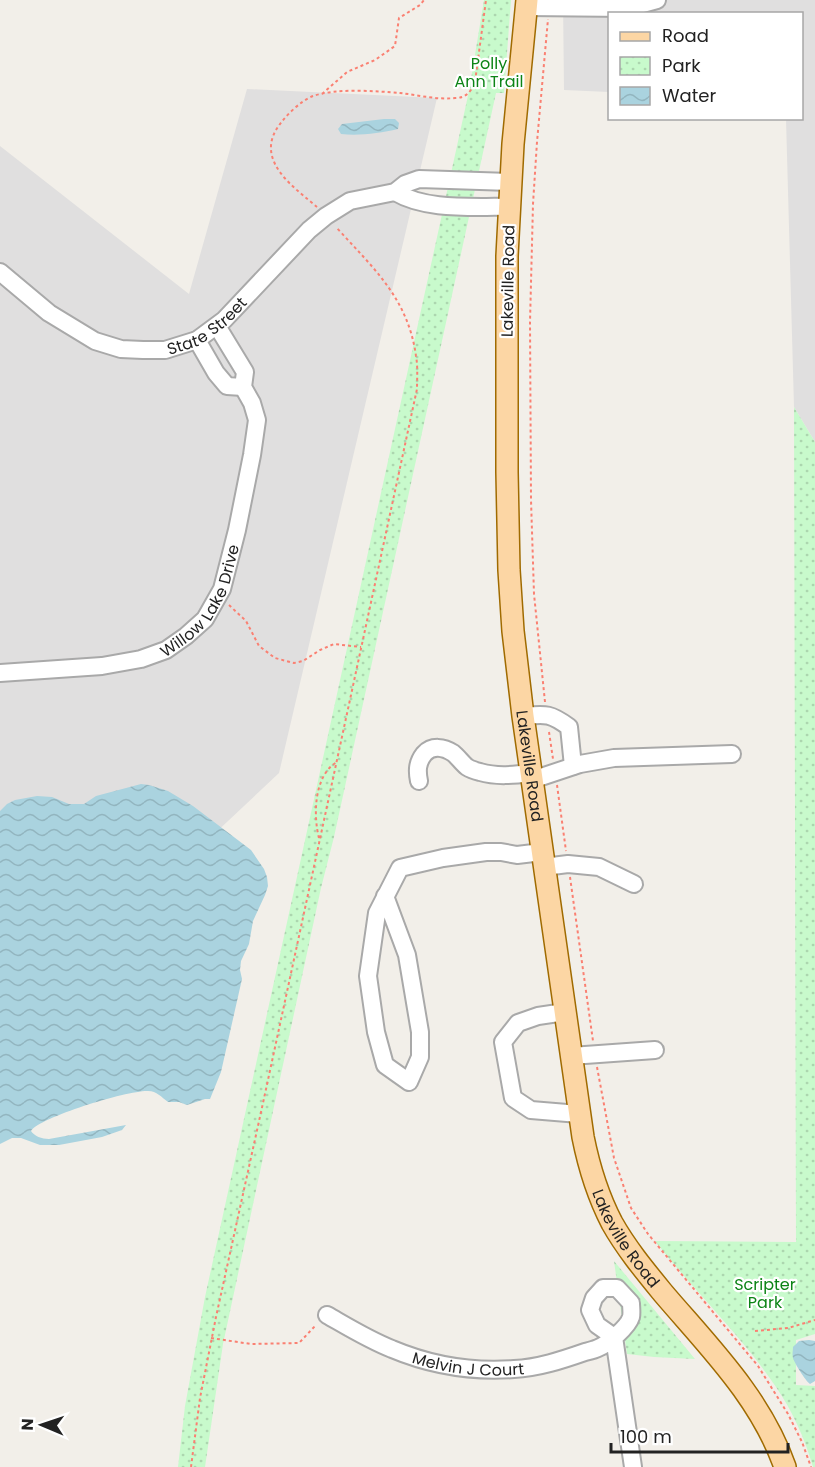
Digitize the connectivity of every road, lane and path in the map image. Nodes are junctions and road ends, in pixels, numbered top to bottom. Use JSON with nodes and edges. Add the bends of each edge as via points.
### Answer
{"nodes":[{"id":1,"x":424,"y":0,"type":"edge"},
{"id":2,"x":486,"y":0,"type":"edge"},
{"id":3,"x":657,"y":0,"type":"edge"},
{"id":4,"x":526,"y":4,"type":"edge"},
{"id":5,"x":321,"y":94,"type":"junction"},
{"id":6,"x":511,"y":182,"type":"junction"},
{"id":7,"x":394,"y":192,"type":"junction"},
{"id":8,"x":509,"y":207,"type":"junction"},
{"id":9,"x":326,"y":216,"type":"junction"},
{"id":10,"x":0,"y":272,"type":"edge"},
{"id":11,"x":218,"y":326,"type":"junction"},
{"id":12,"x":197,"y":340,"type":"junction"},
{"id":13,"x":243,"y":387,"type":"junction"},
{"id":14,"x":217,"y":597,"type":"junction"},
{"id":15,"x":361,"y":647,"type":"junction"},
{"id":16,"x":0,"y":673,"type":"edge"},
{"id":17,"x":523,"y":716,"type":"junction"},
{"id":18,"x":732,"y":754,"type":"dead end"},
{"id":19,"x":337,"y":762,"type":"junction"},
{"id":20,"x":573,"y":766,"type":"junction"},
{"id":21,"x":532,"y":776,"type":"junction"},
{"id":22,"x":419,"y":781,"type":"dead end"},
{"id":23,"x":320,"y":841,"type":"junction"},
{"id":24,"x":543,"y":860,"type":"junction"},
{"id":25,"x":634,"y":884,"type":"dead end"},
{"id":26,"x":385,"y":896,"type":"junction"},
{"id":27,"x":565,"y":1012,"type":"junction"},
{"id":28,"x":655,"y":1050,"type":"dead end"},
{"id":29,"x":571,"y":1056,"type":"junction"},
{"id":30,"x":579,"y":1114,"type":"junction"},
{"id":31,"x":327,"y":1315,"type":"joint"},
{"id":32,"x":815,"y":1320,"type":"edge"},
{"id":33,"x":755,"y":1331,"type":"dead end"},
{"id":34,"x":212,"y":1338,"type":"junction"},
{"id":35,"x":192,"y":1467,"type":"edge"},
{"id":36,"x":633,"y":1467,"type":"edge"},
{"id":37,"x":785,"y":1467,"type":"edge"}],
"edges":[{"from":1,"to":5,"type":"path","via":[[399,18],[395,46],[346,72]]},
{"from":2,"to":5,"type":"path","via":[[475,82],[464,97],[339,91]]},
{"from":3,"to":4,"type":"street","via":[[628,8]]},
{"from":4,"to":6,"type":"main road","name":"Lakeville Road"},
{"from":5,"to":9,"type":"path","via":[[294,109],[279,125],[272,138],[272,153],[287,182]]},
{"from":6,"to":7,"type":"street","name":"State Street","via":[[419,179]]},
{"from":6,"to":8,"type":"main road","name":"Lakeville Road"},
{"from":7,"to":8,"type":"street","via":[[435,205]]},
{"from":7,"to":9,"type":"street","name":"State Street","via":[[350,201]]},
{"from":8,"to":17,"type":"main road","name":"Lakeville Road","via":[[508,535],[513,632]]},
{"from":9,"to":11,"type":"street","name":"State Street"},
{"from":9,"to":15,"type":"path","via":[[383,278],[396,298],[417,358],[417,389]]},
{"from":10,"to":12,"type":"street","name":"State Street","via":[[49,313],[95,341],[121,349],[165,350]]},
{"from":11,"to":12,"type":"street","name":"State Street"},
{"from":11,"to":13,"type":"street","name":"Willow Lake Drive","via":[[245,372]]},
{"from":12,"to":13,"type":"street","via":[[227,386]]},
{"from":13,"to":14,"type":"street","name":"Willow Lake Drive","via":[[257,420],[237,530]]},
{"from":14,"to":15,"type":"path","via":[[235,609],[259,646],[275,658],[294,663],[334,644]]},
{"from":14,"to":16,"type":"street","name":"Willow Lake Drive","via":[[205,619],[186,636],[166,650],[141,659],[102,666]]},
{"from":15,"to":19,"type":"path"},
{"from":17,"to":20,"type":"street","via":[[547,714],[569,728]]},
{"from":17,"to":21,"type":"main road","name":"Lakeville Road"},
{"from":18,"to":20,"type":"street","via":[[614,758]]},
{"from":19,"to":23,"type":"path"},
{"from":19,"to":23,"type":"path","via":[[327,769],[319,789],[315,822]]},
{"from":20,"to":21,"type":"street"},
{"from":21,"to":22,"type":"street","via":[[477,772],[453,753],[434,748],[417,765]]},
{"from":21,"to":24,"type":"main road","name":"Lakeville Road"},
{"from":23,"to":34,"type":"path"},
{"from":24,"to":25,"type":"street","via":[[599,867]]},
{"from":24,"to":26,"type":"street","via":[[501,852],[443,858],[400,868]]},
{"from":24,"to":27,"type":"main road","name":"Lakeville Road"},
{"from":26,"to":26,"type":"street","via":[[377,914],[368,976],[385,1065],[409,1082],[420,1057],[420,1032],[407,955]]},
{"from":27,"to":29,"type":"main road","name":"Lakeville Road"},
{"from":27,"to":30,"type":"street","via":[[518,1023],[503,1042],[513,1098],[531,1110]]},
{"from":28,"to":29,"type":"street"},
{"from":29,"to":30,"type":"main road","name":"Lakeville Road"},
{"from":30,"to":37,"type":"main road","name":"Lakeville Road","via":[[590,1166],[612,1224],[642,1267],[746,1392]]},
{"from":31,"to":34,"type":"path","via":[[299,1343],[251,1344]]},
{"from":31,"to":36,"type":"street","name":"Melvin J Court","via":[[412,1357],[476,1369],[515,1369],[550,1363],[600,1347],[614,1337]]},
{"from":32,"to":33,"type":"path"},
{"from":34,"to":35,"type":"path"}]}
